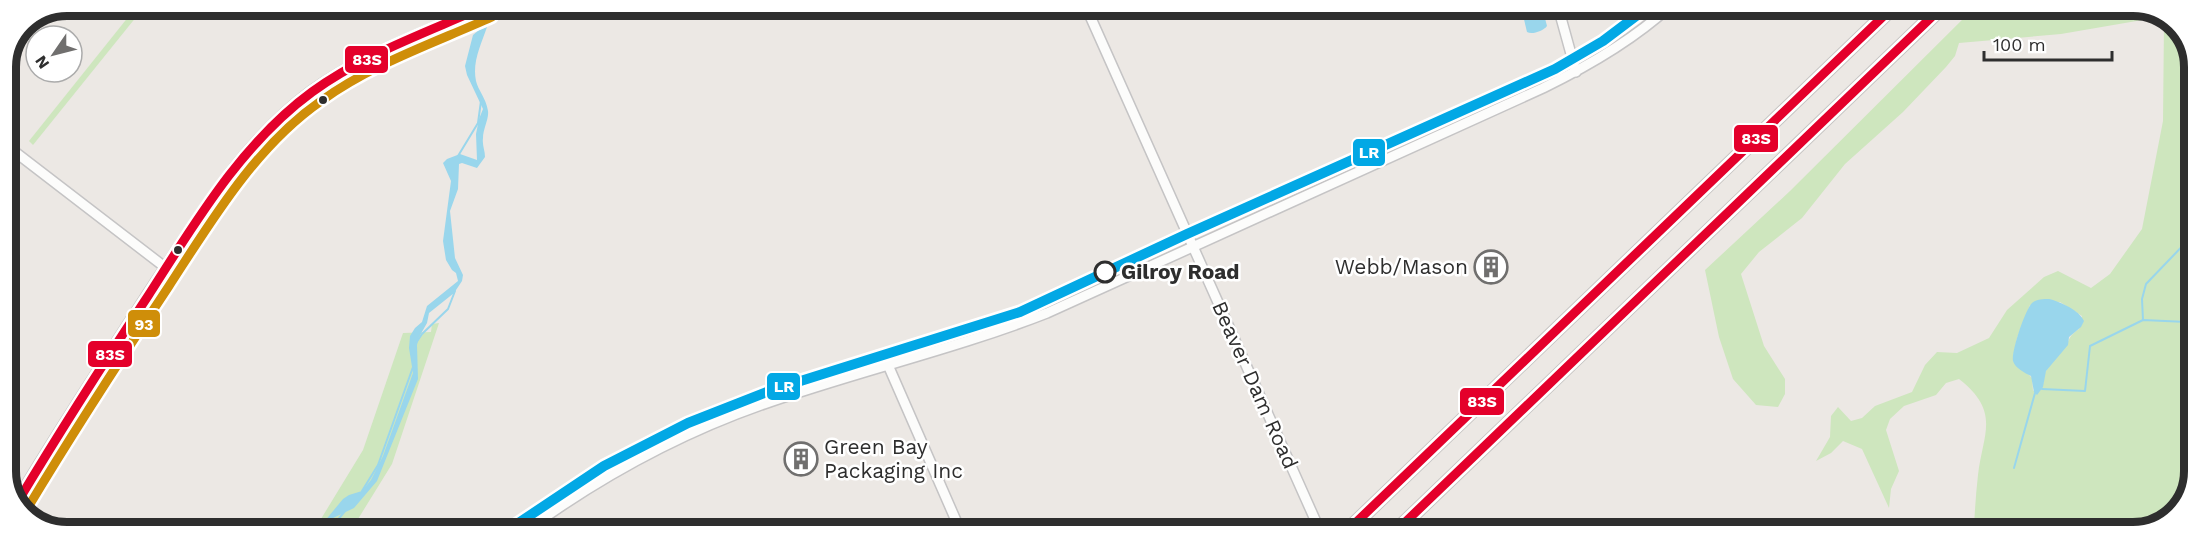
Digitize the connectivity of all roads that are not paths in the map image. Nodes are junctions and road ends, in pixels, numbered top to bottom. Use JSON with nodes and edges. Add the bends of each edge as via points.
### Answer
{"nodes":[{"id":1,"x":464,"y":16,"type":"edge"},
{"id":2,"x":1090,"y":16,"type":"edge"},
{"id":3,"x":1560,"y":16,"type":"edge"},
{"id":4,"x":1657,"y":16,"type":"edge"},
{"id":5,"x":1884,"y":16,"type":"edge"},
{"id":6,"x":1933,"y":16,"type":"edge"},
{"id":7,"x":1576,"y":72,"type":"junction"},
{"id":8,"x":16,"y":153,"type":"edge"},
{"id":9,"x":1193,"y":246,"type":"junction"},
{"id":10,"x":166,"y":268,"type":"junction"},
{"id":11,"x":888,"y":365,"type":"junction"},
{"id":12,"x":22,"y":495,"type":"edge"},
{"id":13,"x":539,"y":522,"type":"edge"},
{"id":14,"x":957,"y":522,"type":"edge"},
{"id":15,"x":1316,"y":522,"type":"edge"},
{"id":16,"x":1355,"y":522,"type":"edge"},
{"id":17,"x":1404,"y":522,"type":"edge"}],
"edges":[{"from":1,"to":10,"type":"main road","via":[[365,60],[330,80],[272,126],[243,157]]},
{"from":2,"to":9,"type":"street","name":"Beaver Dam Road"},
{"from":3,"to":7,"type":"street"},
{"from":4,"to":7,"type":"street"},
{"from":5,"to":16,"type":"highway"},
{"from":6,"to":17,"type":"highway"},
{"from":7,"to":9,"type":"street"},
{"from":8,"to":10,"type":"street"},
{"from":9,"to":11,"type":"street","via":[[1029,320]]},
{"from":9,"to":15,"type":"street","name":"Beaver Dam Road"},
{"from":10,"to":12,"type":"main road"},
{"from":11,"to":13,"type":"street","via":[[764,404],[675,441],[603,479]]},
{"from":11,"to":14,"type":"street"}]}
